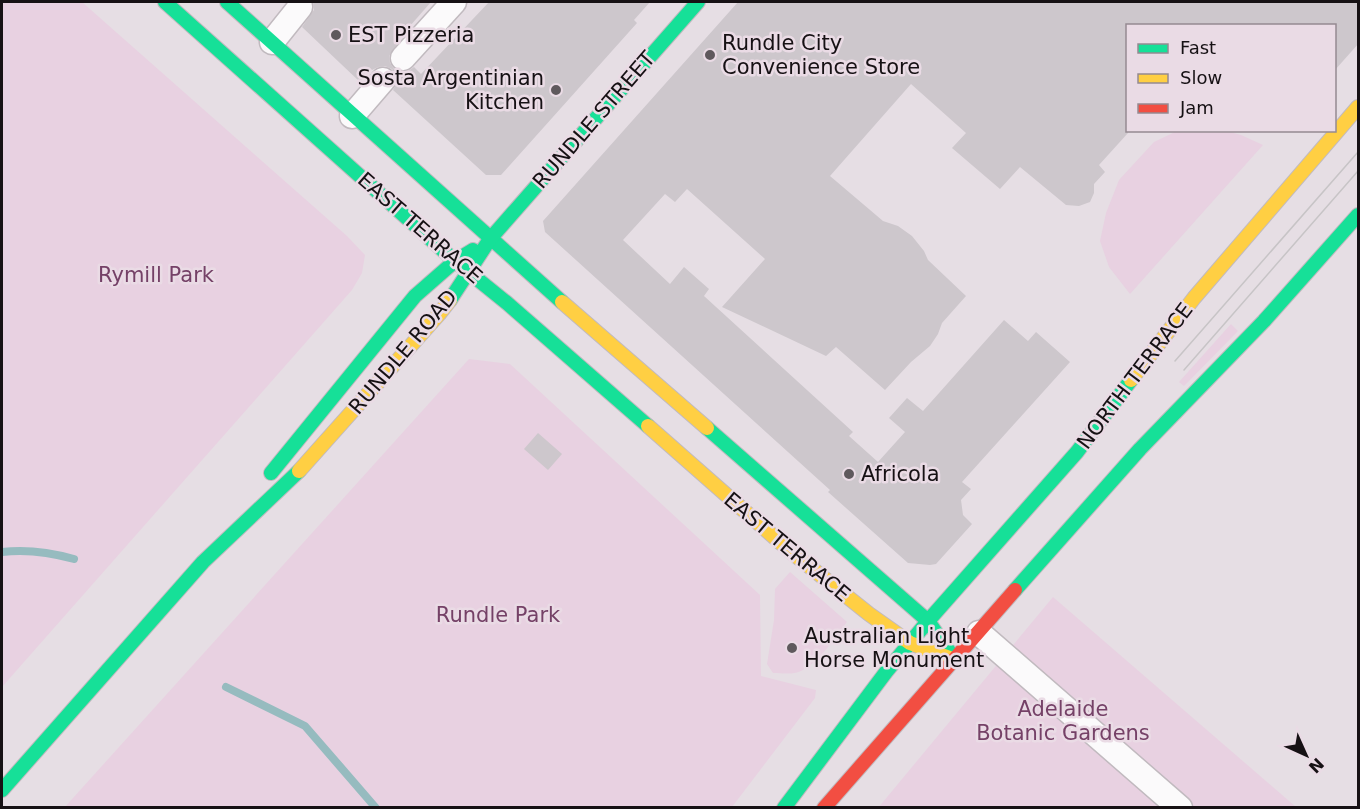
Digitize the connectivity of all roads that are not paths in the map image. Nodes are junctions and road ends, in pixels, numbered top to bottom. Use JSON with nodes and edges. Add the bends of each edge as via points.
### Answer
{"nodes":[{"id":1,"x":165,"y":2,"type":"edge"},
{"id":2,"x":227,"y":2,"type":"edge"},
{"id":3,"x":454,"y":2,"type":"edge"},
{"id":4,"x":698,"y":2,"type":"edge"},
{"id":5,"x":300,"y":8,"type":"dead end"},
{"id":6,"x":270,"y":46,"type":"junction"},
{"id":7,"x":403,"y":58,"type":"dead end"},
{"id":8,"x":383,"y":80,"type":"dead end"},
{"id":9,"x":1359,"y":107,"type":"edge"},
{"id":10,"x":350,"y":121,"type":"junction"},
{"id":11,"x":1359,"y":215,"type":"edge"},
{"id":12,"x":490,"y":239,"type":"junction"},
{"id":13,"x":455,"y":261,"type":"junction"},
{"id":14,"x":469,"y":273,"type":"junction"},
{"id":15,"x":750,"y":479,"type":"junction"},
{"id":16,"x":731,"y":501,"type":"junction"},
{"id":17,"x":203,"y":562,"type":"junction"},
{"id":18,"x":928,"y":621,"type":"junction"},
{"id":19,"x":979,"y":633,"type":"junction"},
{"id":20,"x":910,"y":643,"type":"junction"},
{"id":21,"x":955,"y":660,"type":"junction"},
{"id":22,"x":2,"y":790,"type":"edge"},
{"id":23,"x":784,"y":807,"type":"edge"},
{"id":24,"x":824,"y":807,"type":"edge"},
{"id":25,"x":1180,"y":807,"type":"edge"}],
"edges":[{"from":1,"to":13,"type":"main road","name":"EAST TERRACE","via":[[255,75]]},
{"from":2,"to":6,"type":"main road","name":"EAST TERRACE"},
{"from":3,"to":7,"type":"street"},
{"from":4,"to":12,"type":"main road","name":"RUNDLE STREET"},
{"from":5,"to":6,"type":"street"},
{"from":6,"to":10,"type":"main road","name":"EAST TERRACE"},
{"from":8,"to":10,"type":"street"},
{"from":9,"to":18,"type":"main road","name":"NORTH TERRACE","via":[[1194,298],[1077,452]]},
{"from":10,"to":12,"type":"main road","name":"EAST TERRACE"},
{"from":11,"to":19,"type":"main road","via":[[1264,321],[1140,449]]},
{"from":12,"to":13,"type":"main road","name":"RUNDLE ROAD"},
{"from":12,"to":14,"type":"main road","name":"RUNDLE ROAD"},
{"from":12,"to":15,"type":"main road","name":"EAST TERRACE"},
{"from":13,"to":14,"type":"main road","name":"EAST TERRACE"},
{"from":13,"to":17,"type":"main road","name":"RUNDLE ROAD","via":[[408,304]]},
{"from":14,"to":16,"type":"main road","name":"EAST TERRACE"},
{"from":14,"to":17,"type":"main road","name":"RUNDLE ROAD","via":[[439,314],[316,454]]},
{"from":15,"to":16,"type":"main road"},
{"from":15,"to":18,"type":"main road","name":"EAST TERRACE"},
{"from":16,"to":20,"type":"main road","name":"EAST TERRACE"},
{"from":17,"to":22,"type":"main road","name":"RUNDLE ROAD"},
{"from":18,"to":20,"type":"main road","name":"NORTH TERRACE"},
{"from":18,"to":21,"type":"main road","name":"EAST TERRACE"},
{"from":19,"to":21,"type":"main road"},
{"from":19,"to":25,"type":"street"},
{"from":20,"to":21,"type":"main road","name":"EAST TERRACE"},
{"from":20,"to":23,"type":"main road","name":"NORTH TERRACE"},
{"from":21,"to":24,"type":"main road"}]}
